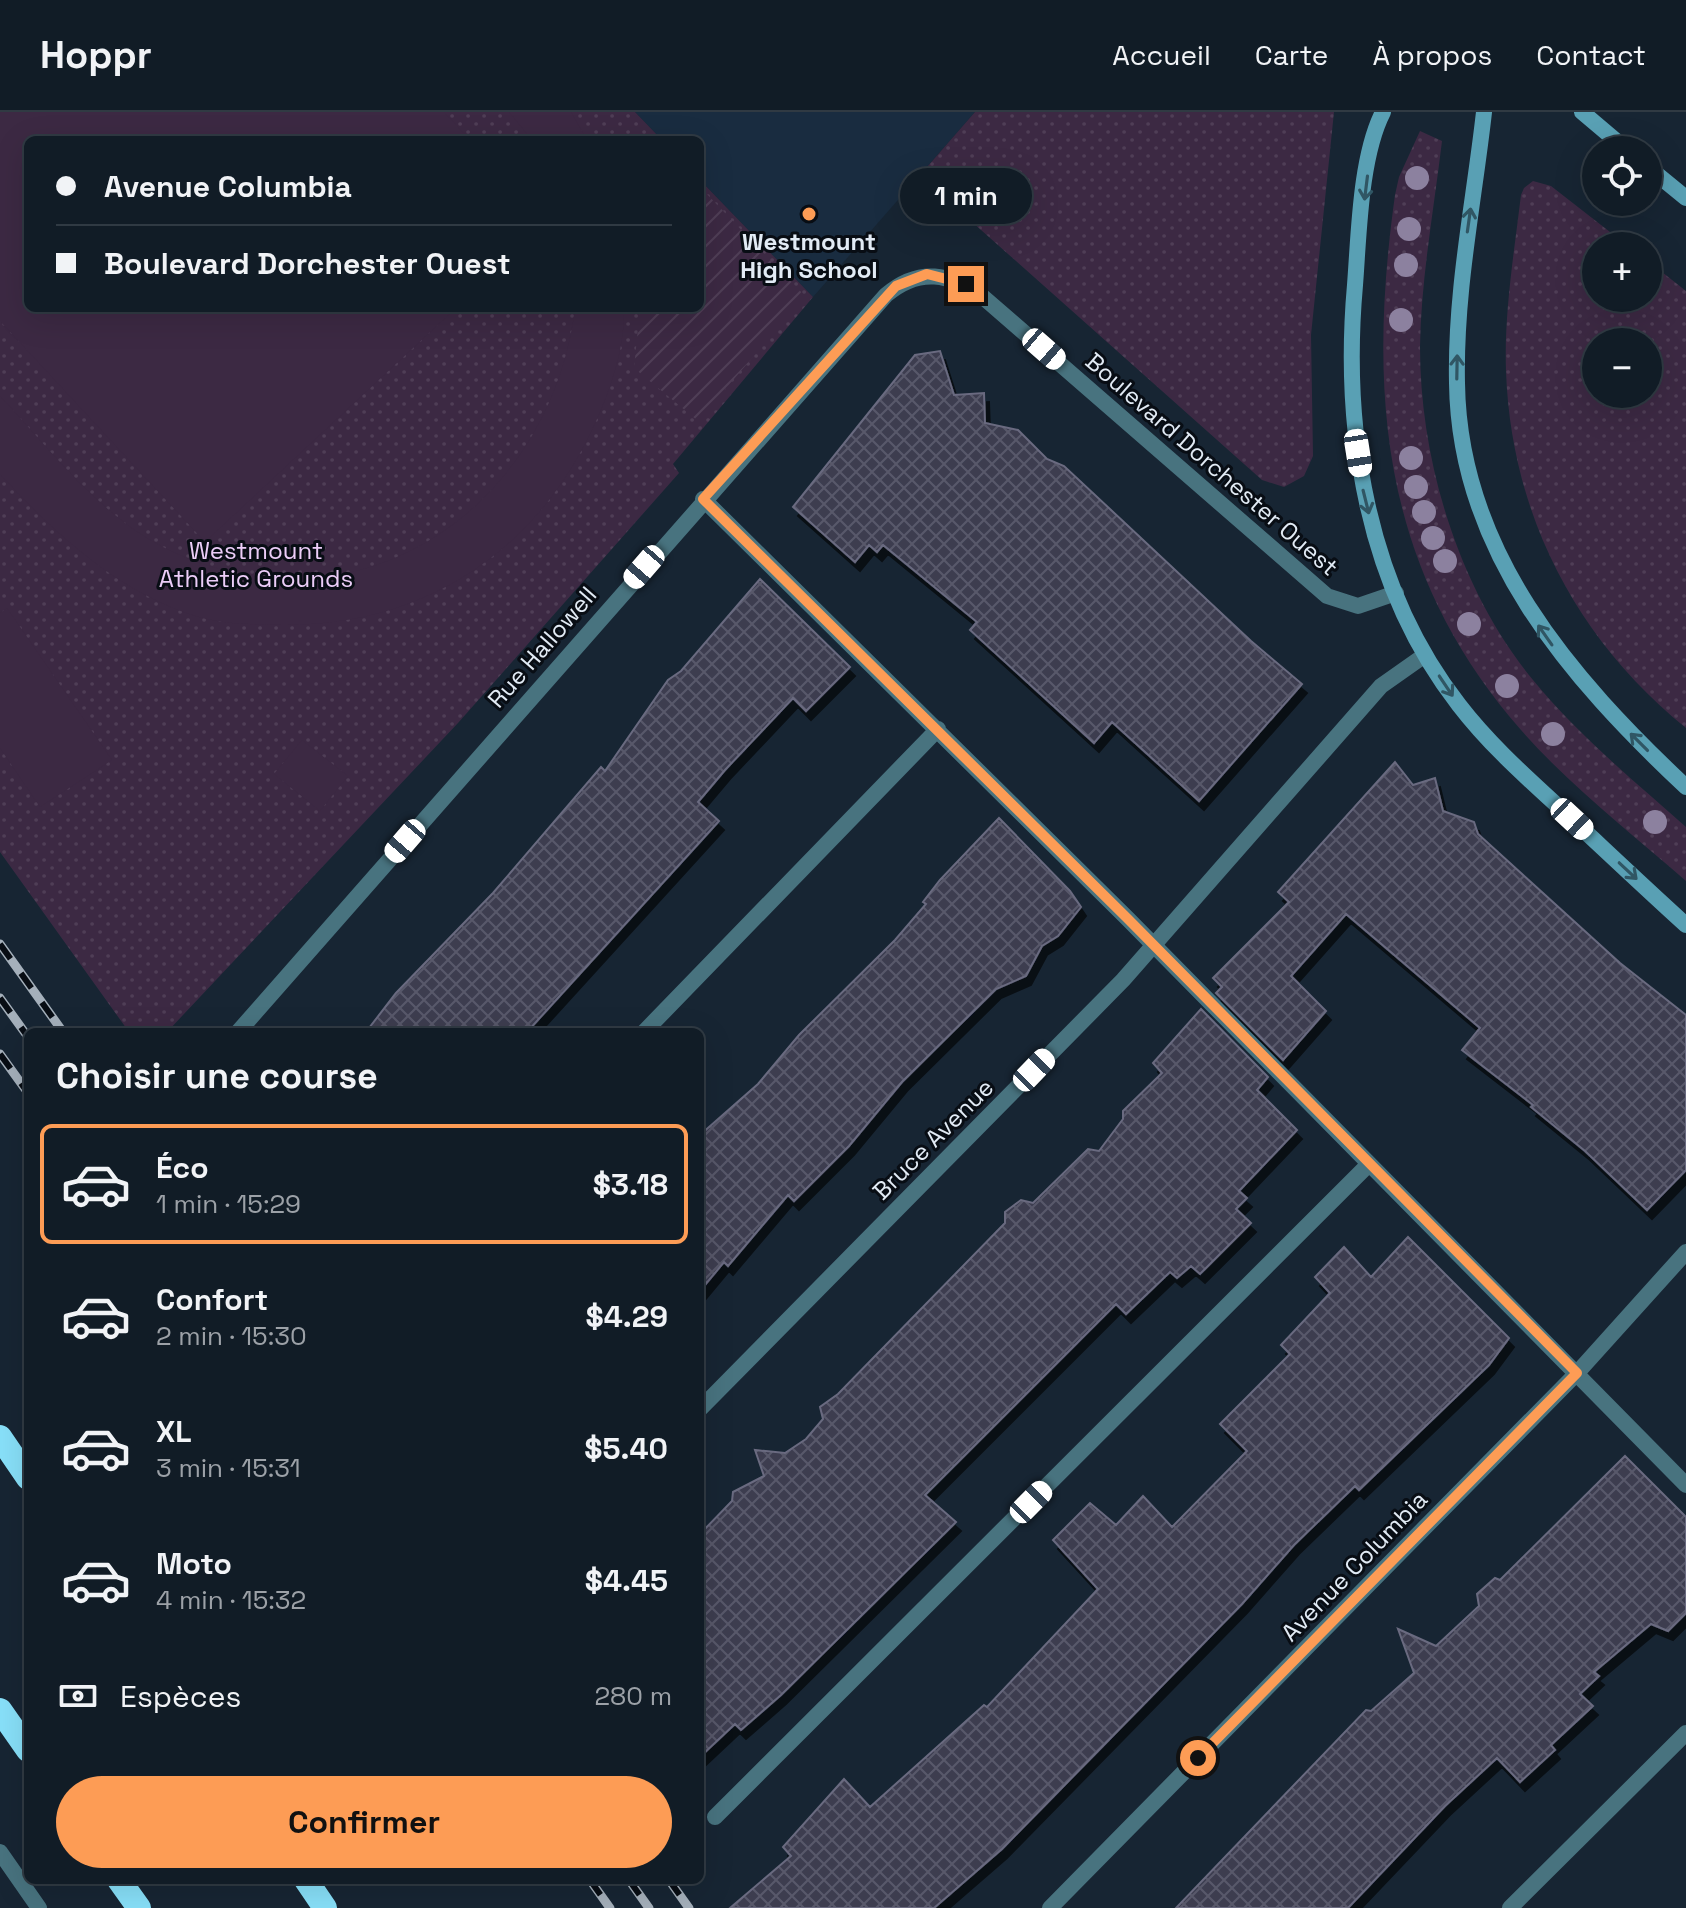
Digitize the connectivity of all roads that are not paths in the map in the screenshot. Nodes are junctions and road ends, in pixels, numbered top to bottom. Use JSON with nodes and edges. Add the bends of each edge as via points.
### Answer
{"nodes":[{"id":1,"x":1383,"y":112,"type":"edge"},
{"id":2,"x":1484,"y":112,"type":"edge"},
{"id":3,"x":1582,"y":112,"type":"edge"},
{"id":4,"x":1610,"y":136,"type":"edge"},
{"id":5,"x":1662,"y":178,"type":"edge"},
{"id":6,"x":1686,"y":198,"type":"edge"},
{"id":7,"x":927,"y":274,"type":"joint"},
{"id":8,"x":703,"y":499,"type":"junction"},
{"id":9,"x":1396,"y":593,"type":"junction"},
{"id":10,"x":1425,"y":655,"type":"junction"},
{"id":11,"x":938,"y":729,"type":"junction"},
{"id":12,"x":1686,"y":787,"type":"edge"},
{"id":13,"x":1686,"y":925,"type":"edge"},
{"id":14,"x":1154,"y":947,"type":"junction"},
{"id":15,"x":241,"y":1028,"type":"edge"},
{"id":16,"x":648,"y":1028,"type":"edge"},
{"id":17,"x":1369,"y":1164,"type":"junction"},
{"id":18,"x":1686,"y":1252,"type":"edge"},
{"id":19,"x":1577,"y":1373,"type":"junction"},
{"id":20,"x":704,"y":1405,"type":"edge"},
{"id":21,"x":0,"y":1437,"type":"edge"},
{"id":22,"x":24,"y":1472,"type":"edge"},
{"id":23,"x":1686,"y":1485,"type":"edge"},
{"id":24,"x":0,"y":1710,"type":"edge"},
{"id":25,"x":1686,"y":1733,"type":"edge"},
{"id":26,"x":24,"y":1744,"type":"edge"},
{"id":27,"x":715,"y":1817,"type":"dead end"},
{"id":28,"x":0,"y":1852,"type":"edge"},
{"id":29,"x":122,"y":1884,"type":"edge"},
{"id":30,"x":309,"y":1884,"type":"edge"},
{"id":31,"x":39,"y":1908,"type":"edge"},
{"id":32,"x":139,"y":1908,"type":"edge"},
{"id":33,"x":325,"y":1908,"type":"edge"},
{"id":34,"x":1050,"y":1908,"type":"edge"},
{"id":35,"x":1510,"y":1908,"type":"edge"}],
"edges":[{"from":1,"to":9,"type":"main road","one_way":true,"via":[[1370,154],[1357,256],[1351,382],[1363,487]]},
{"from":12,"to":2,"type":"main road","one_way":true,"via":[[1555,649],[1521,598],[1477,504],[1462,437],[1457,355],[1464,251]]},
{"from":3,"to":4,"type":"main road"},
{"from":5,"to":6,"type":"main road"},
{"from":7,"to":8,"type":"street","name":"Rue Hallowell","via":[[906,280],[886,295]]},
{"from":7,"to":9,"type":"street","name":"Boulevard Dorchester Ouest","via":[[952,279],[983,297],[1327,596],[1358,606]]},
{"from":8,"to":11,"type":"street"},
{"from":8,"to":15,"type":"street","name":"Rue Hallowell"},
{"from":9,"to":10,"type":"main road"},
{"from":10,"to":13,"type":"main road","one_way":true,"via":[[1503,756]]},
{"from":10,"to":14,"type":"street","name":"Bruce Avenue","via":[[1375,693]]},
{"from":11,"to":14,"type":"street"},
{"from":11,"to":16,"type":"street"},
{"from":14,"to":17,"type":"street"},
{"from":14,"to":20,"type":"street","name":"Bruce Avenue"},
{"from":17,"to":19,"type":"street"},
{"from":17,"to":27,"type":"street"},
{"from":18,"to":19,"type":"street","name":"Avenue Columbia"},
{"from":19,"to":23,"type":"street"},
{"from":19,"to":34,"type":"street","name":"Avenue Columbia"},
{"from":21,"to":22,"type":"highway"},
{"from":24,"to":26,"type":"highway"},
{"from":25,"to":35,"type":"street"},
{"from":28,"to":31,"type":"street"},
{"from":29,"to":32,"type":"highway"},
{"from":30,"to":33,"type":"highway"}]}
